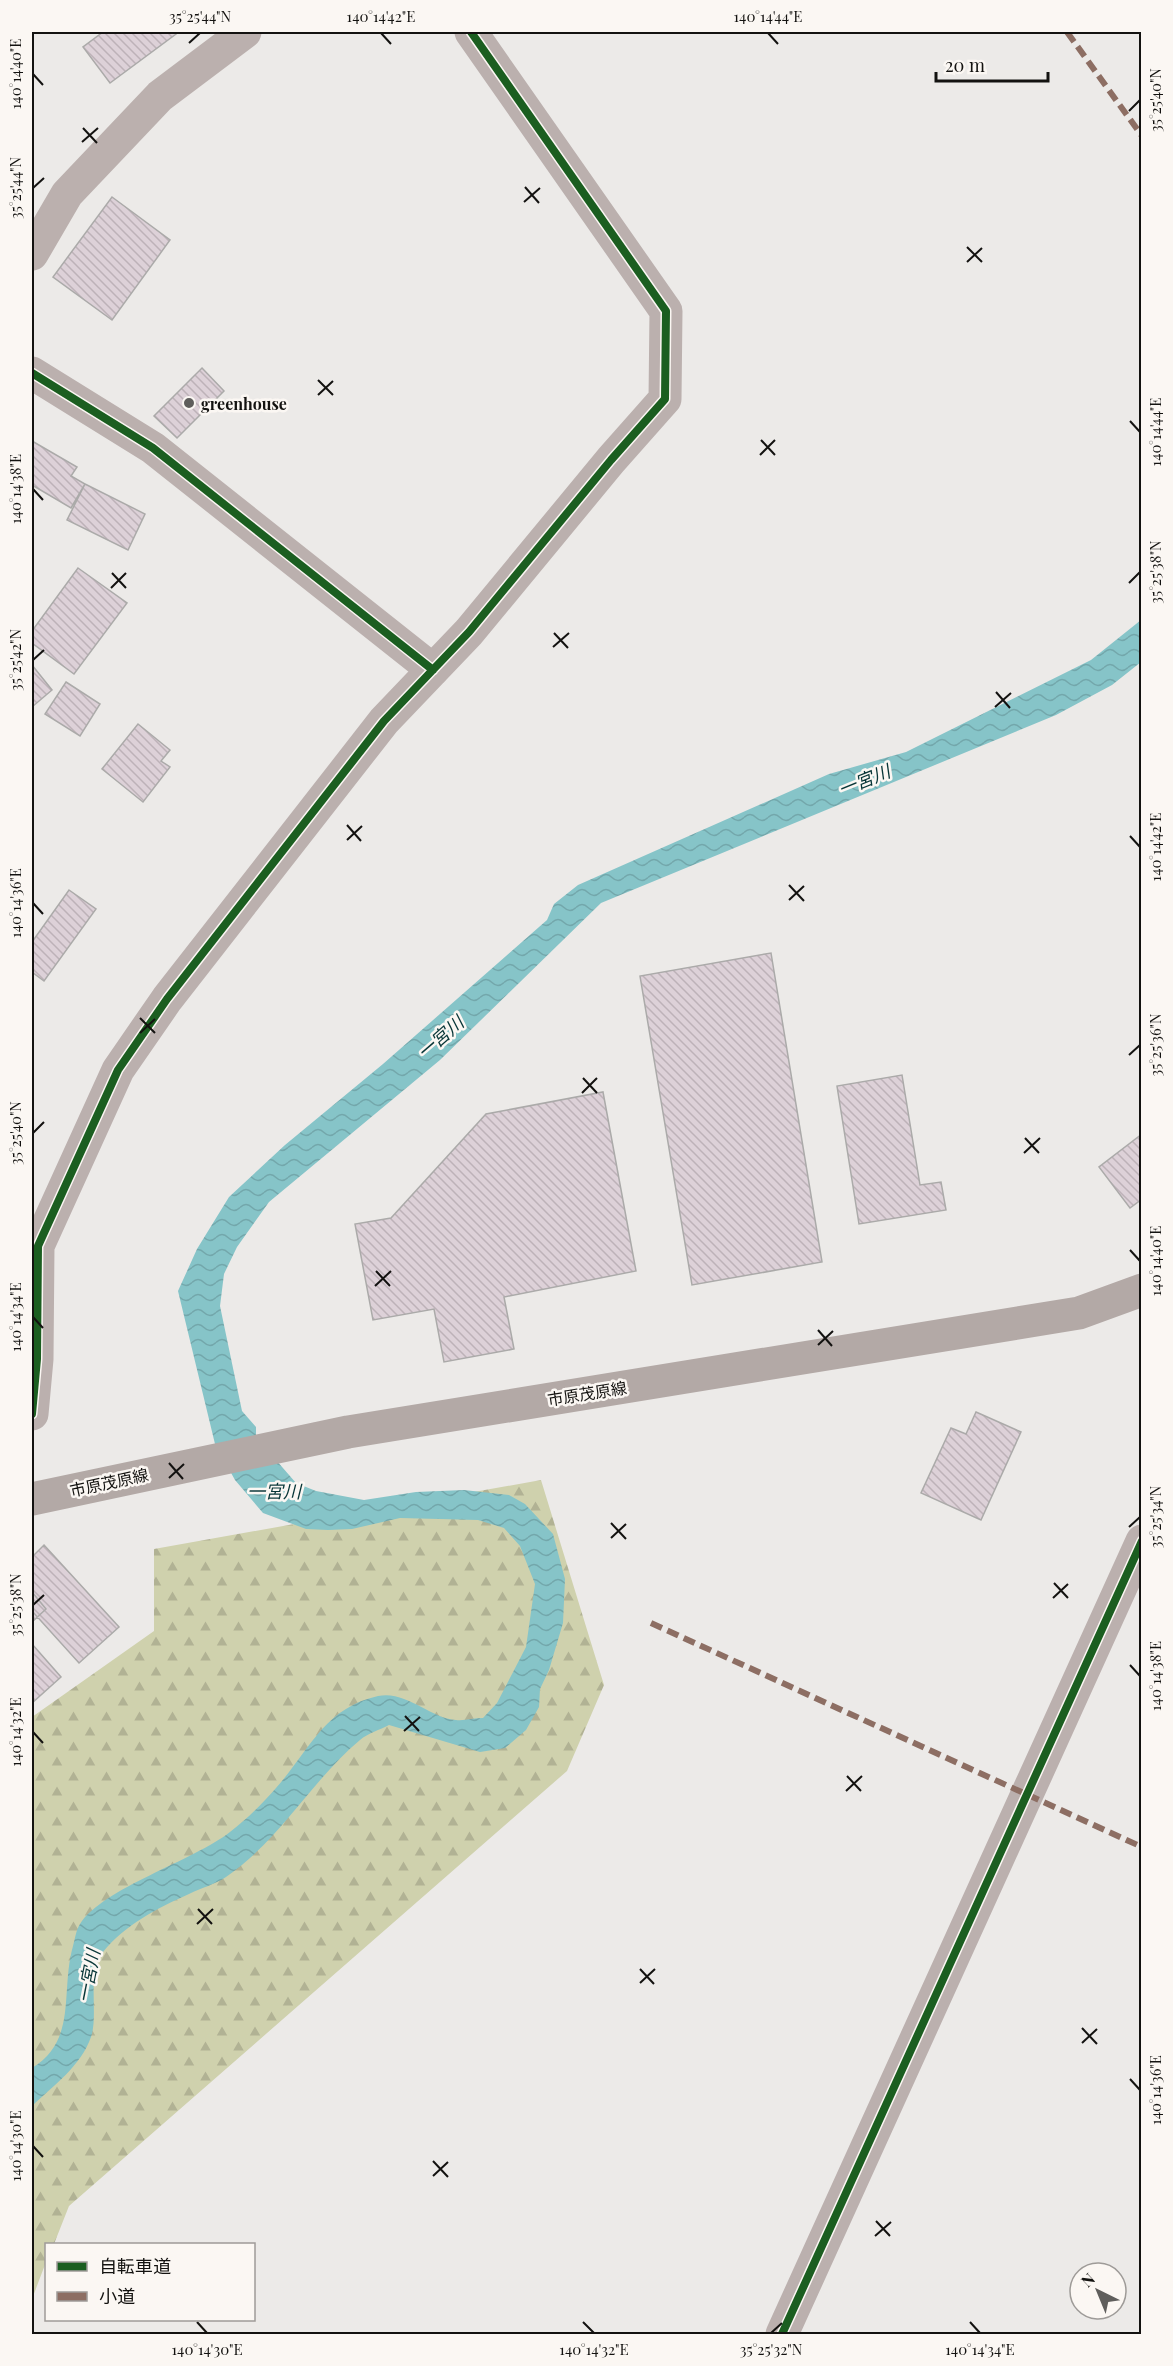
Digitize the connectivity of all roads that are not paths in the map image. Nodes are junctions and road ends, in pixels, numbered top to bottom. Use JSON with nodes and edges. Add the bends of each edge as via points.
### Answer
{"nodes":[{"id":1,"x":245,"y":32,"type":"edge"},
{"id":2,"x":471,"y":32,"type":"edge"},
{"id":3,"x":32,"y":254,"type":"edge"},
{"id":4,"x":32,"y":373,"type":"edge"},
{"id":5,"x":433,"y":670,"type":"junction"},
{"id":6,"x":1142,"y":1290,"type":"edge"},
{"id":7,"x":32,"y":1414,"type":"edge"},
{"id":8,"x":38,"y":1497,"type":"edge"},
{"id":9,"x":1142,"y":1541,"type":"edge"},
{"id":10,"x":783,"y":2334,"type":"edge"}],
"edges":[{"from":1,"to":3,"type":"street","via":[[160,96],[67,194]]},
{"from":2,"to":5,"type":"street","via":[[666,311],[665,399]]},
{"from":4,"to":5,"type":"street","via":[[153,448]]},
{"from":5,"to":7,"type":"street","via":[[384,721],[167,999],[118,1070],[38,1246],[38,1359]]},
{"from":6,"to":8,"type":"main road","name":"市原茂原線","via":[[1079,1313],[348,1432]]},
{"from":9,"to":10,"type":"street"}]}
